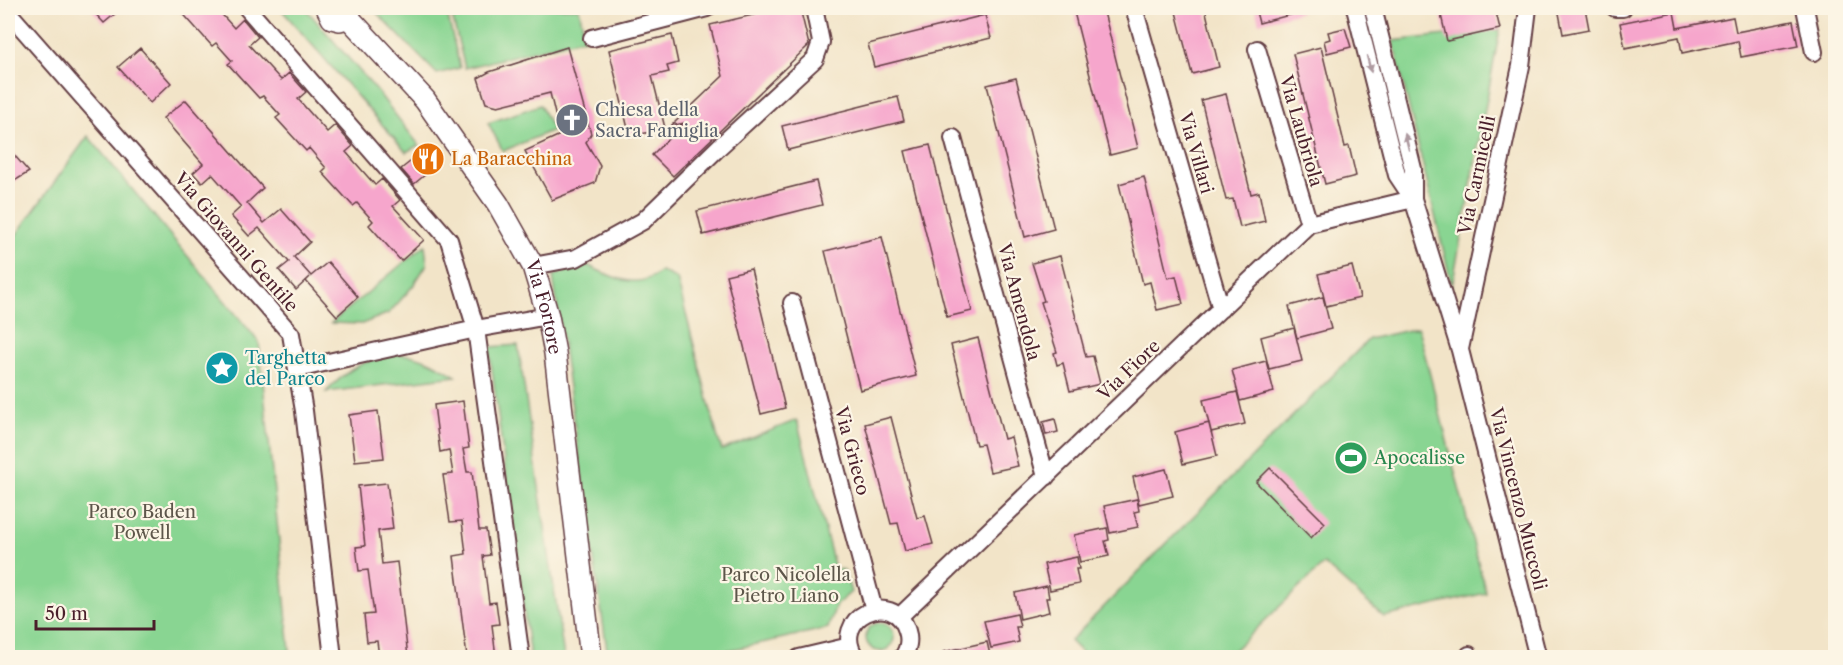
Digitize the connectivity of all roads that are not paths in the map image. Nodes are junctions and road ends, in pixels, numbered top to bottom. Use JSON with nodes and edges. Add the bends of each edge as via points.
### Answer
{"nodes":[{"id":1,"x":247,"y":8,"type":"edge"},
{"id":2,"x":327,"y":8,"type":"edge"},
{"id":3,"x":707,"y":8,"type":"edge"},
{"id":4,"x":814,"y":8,"type":"edge"},
{"id":5,"x":1134,"y":8,"type":"edge"},
{"id":6,"x":1355,"y":8,"type":"edge"},
{"id":7,"x":1373,"y":8,"type":"edge"},
{"id":8,"x":1528,"y":8,"type":"edge"},
{"id":9,"x":1616,"y":8,"type":"edge"},
{"id":10,"x":1623,"y":8,"type":"edge"},
{"id":11,"x":1806,"y":8,"type":"edge"},
{"id":12,"x":352,"y":10,"type":"edge"},
{"id":13,"x":8,"y":12,"type":"edge"},
{"id":14,"x":592,"y":38,"type":"dead end"},
{"id":15,"x":1257,"y":49,"type":"dead end"},
{"id":16,"x":1814,"y":52,"type":"dead end"},
{"id":17,"x":953,"y":138,"type":"dead end"},
{"id":18,"x":1413,"y":199,"type":"junction"},
{"id":19,"x":1309,"y":224,"type":"junction"},
{"id":20,"x":533,"y":266,"type":"junction"},
{"id":21,"x":792,"y":303,"type":"dead end"},
{"id":22,"x":1221,"y":309,"type":"junction"},
{"id":23,"x":548,"y":316,"type":"junction"},
{"id":24,"x":476,"y":329,"type":"junction"},
{"id":25,"x":1460,"y":350,"type":"junction"},
{"id":26,"x":297,"y":369,"type":"junction"},
{"id":27,"x":1046,"y":477,"type":"junction"},
{"id":28,"x":874,"y":610,"type":"junction"},
{"id":29,"x":899,"y":617,"type":"junction"},
{"id":30,"x":853,"y":652,"type":"edge"},
{"id":31,"x":333,"y":657,"type":"edge"},
{"id":32,"x":521,"y":657,"type":"edge"},
{"id":33,"x":591,"y":657,"type":"edge"},
{"id":34,"x":799,"y":657,"type":"edge"},
{"id":35,"x":902,"y":657,"type":"edge"},
{"id":36,"x":1538,"y":657,"type":"edge"}],
"edges":[{"from":1,"to":24,"type":"street","via":[[449,240]]},
{"from":2,"to":12,"type":"street","name":"Via Fortore","via":[[336,20]]},
{"from":3,"to":14,"type":"street"},
{"from":4,"to":20,"type":"street","via":[[821,42],[815,59],[657,209],[643,221],[576,258]]},
{"from":5,"to":22,"type":"street","name":"Via Villari"},
{"from":6,"to":18,"type":"street","one_way":true,"via":[[1397,175]]},
{"from":18,"to":7,"type":"street","one_way":true,"via":[[1413,169]]},
{"from":8,"to":25,"type":"street","name":"Via Carmicelli","via":[[1521,66]]},
{"from":9,"to":10,"type":"street"},
{"from":11,"to":16,"type":"street"},
{"from":12,"to":20,"type":"street","name":"Via Fortore","via":[[425,100],[498,204]]},
{"from":13,"to":26,"type":"street","name":"Via Giovanni Gentile","via":[[291,334]]},
{"from":15,"to":19,"type":"street","name":"Via Laubriola"},
{"from":17,"to":27,"type":"street","name":"Via Amendola"},
{"from":18,"to":19,"type":"street"},
{"from":18,"to":25,"type":"street","name":"Via Vincenzo Muccoli"},
{"from":19,"to":22,"type":"street","name":"Via Fiore"},
{"from":20,"to":23,"type":"street","name":"Via Fortore"},
{"from":21,"to":28,"type":"street","name":"Via Grieco"},
{"from":22,"to":27,"type":"street","name":"Via Fiore"},
{"from":23,"to":24,"type":"street"},
{"from":23,"to":33,"type":"street","name":"Via Fortore"},
{"from":24,"to":26,"type":"street"},
{"from":24,"to":32,"type":"street"},
{"from":25,"to":36,"type":"street","name":"Via Vincenzo Muccoli"},
{"from":26,"to":31,"type":"street","name":"Via Giovanni Gentile"},
{"from":27,"to":29,"type":"street","name":"Via Fiore"},
{"from":28,"to":29,"type":"street"},
{"from":28,"to":30,"type":"street","via":[[857,619],[849,637]]},
{"from":29,"to":35,"type":"street","via":[[908,634]]},
{"from":30,"to":34,"type":"street"}]}
